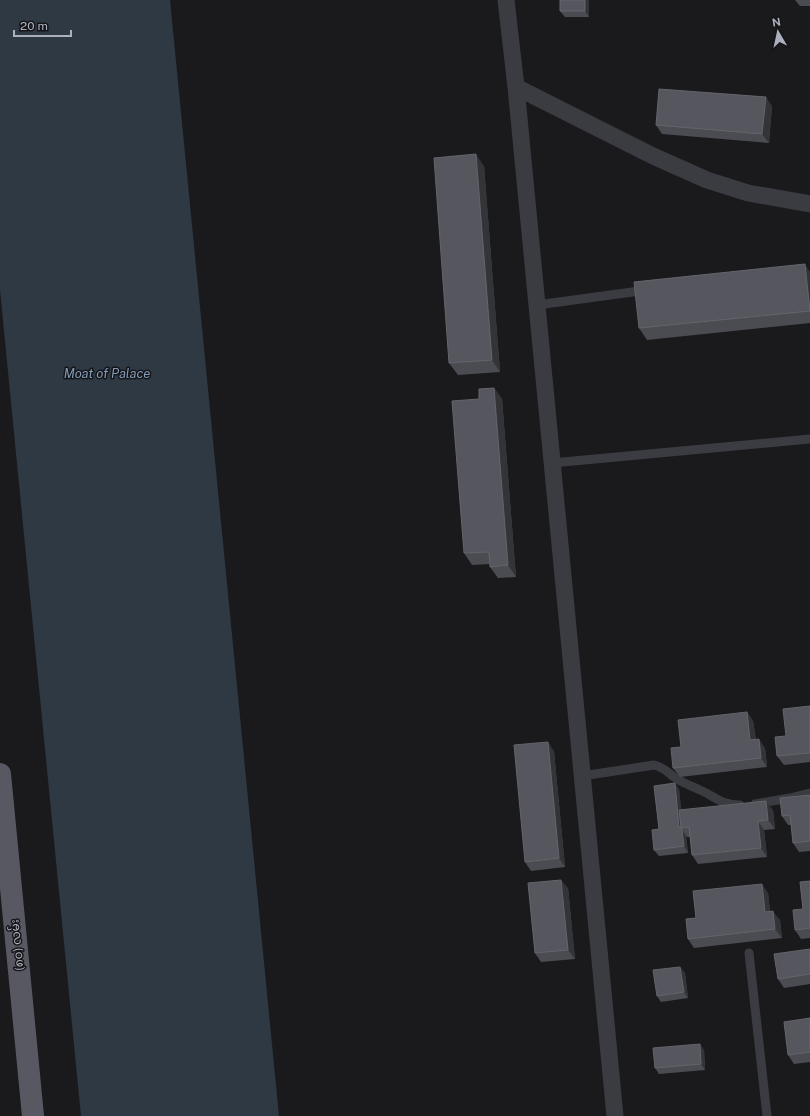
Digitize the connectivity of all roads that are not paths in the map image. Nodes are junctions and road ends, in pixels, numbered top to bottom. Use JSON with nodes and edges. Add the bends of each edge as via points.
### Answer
{"nodes":[{"id":1,"x":506,"y":0,"type":"edge"},
{"id":2,"x":516,"y":87,"type":"junction"},
{"id":3,"x":810,"y":204,"type":"edge"},
{"id":4,"x":659,"y":289,"type":"edge"},
{"id":5,"x":537,"y":305,"type":"junction"},
{"id":6,"x":810,"y":439,"type":"edge"},
{"id":7,"x":552,"y":463,"type":"junction"},
{"id":8,"x":582,"y":776,"type":"junction"},
{"id":9,"x":1,"y":785,"type":"edge"},
{"id":10,"x":810,"y":792,"type":"edge"},
{"id":11,"x":749,"y":953,"type":"dead end"},
{"id":12,"x":33,"y":1116,"type":"edge"},
{"id":13,"x":615,"y":1116,"type":"edge"},
{"id":14,"x":767,"y":1116,"type":"edge"}],
"edges":[{"from":1,"to":2,"type":"street"},
{"from":2,"to":3,"type":"street","via":[[653,156],[707,180],[748,192]]},
{"from":2,"to":5,"type":"street"},
{"from":4,"to":5,"type":"lane"},
{"from":5,"to":7,"type":"street"},
{"from":6,"to":7,"type":"lane"},
{"from":7,"to":8,"type":"street"},
{"from":8,"to":10,"type":"lane","via":[[654,765],[665,768],[675,778],[728,805],[790,798]]},
{"from":8,"to":13,"type":"street"},
{"from":9,"to":12,"type":"main road","name":"(၈၀) လမ်း"},
{"from":11,"to":14,"type":"lane"}]}
